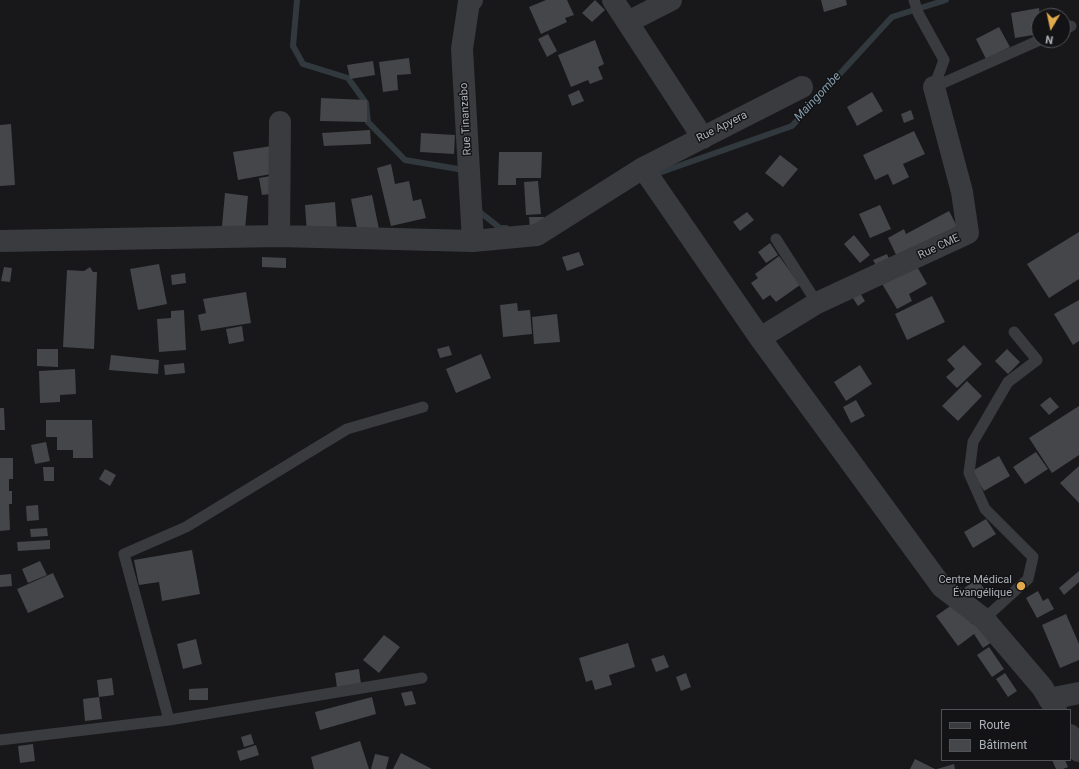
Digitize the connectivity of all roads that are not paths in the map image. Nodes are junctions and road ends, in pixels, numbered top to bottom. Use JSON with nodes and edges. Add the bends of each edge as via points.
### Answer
{"nodes":[{"id":1,"x":472,"y":0,"type":"edge"},
{"id":2,"x":613,"y":0,"type":"edge"},
{"id":3,"x":671,"y":0,"type":"edge"},
{"id":4,"x":916,"y":6,"type":"edge"},
{"id":5,"x":628,"y":22,"type":"junction"},
{"id":6,"x":1031,"y":44,"type":"edge"},
{"id":7,"x":802,"y":87,"type":"dead end"},
{"id":8,"x":934,"y":87,"type":"junction"},
{"id":9,"x":280,"y":122,"type":"dead end"},
{"id":10,"x":703,"y":138,"type":"junction"},
{"id":11,"x":647,"y":174,"type":"junction"},
{"id":12,"x":279,"y":236,"type":"junction"},
{"id":13,"x":776,"y":239,"type":"dead end"},
{"id":14,"x":473,"y":240,"type":"junction"},
{"id":15,"x":0,"y":241,"type":"edge"},
{"id":16,"x":817,"y":303,"type":"junction"},
{"id":17,"x":1014,"y":332,"type":"dead end"},
{"id":18,"x":760,"y":338,"type":"junction"},
{"id":19,"x":423,"y":407,"type":"dead end"},
{"id":20,"x":984,"y":619,"type":"junction"},
{"id":21,"x":422,"y":678,"type":"dead end"},
{"id":22,"x":1079,"y":693,"type":"edge"},
{"id":23,"x":1052,"y":704,"type":"edge"},
{"id":24,"x":169,"y":720,"type":"junction"},
{"id":25,"x":1071,"y":737,"type":"edge"},
{"id":26,"x":0,"y":740,"type":"edge"},
{"id":27,"x":1079,"y":751,"type":"edge"}],
"edges":[{"from":1,"to":14,"type":"street","name":"Rue Tinanzabo","via":[[469,2],[462,49]]},
{"from":2,"to":5,"type":"street"},
{"from":3,"to":5,"type":"street"},
{"from":4,"to":8,"type":"lane","via":[[944,60]]},
{"from":5,"to":10,"type":"street"},
{"from":6,"to":8,"type":"lane"},
{"from":7,"to":10,"type":"street","name":"Rue Apyera"},
{"from":8,"to":16,"type":"street","name":"Rue CME","via":[[962,192],[968,233]]},
{"from":9,"to":12,"type":"street"},
{"from":10,"to":11,"type":"street","name":"Rue Apyera"},
{"from":11,"to":14,"type":"street","name":"Rue Apyera","via":[[537,235]]},
{"from":11,"to":18,"type":"street"},
{"from":12,"to":14,"type":"street","name":"Rue Apyera"},
{"from":12,"to":15,"type":"street","name":"Rue Apyera"},
{"from":13,"to":16,"type":"lane"},
{"from":16,"to":18,"type":"street","name":"Rue CME"},
{"from":17,"to":20,"type":"lane","via":[[1038,360],[1008,382],[973,442],[969,473],[985,509],[1033,557],[1028,578]]},
{"from":18,"to":20,"type":"street","via":[[942,587]]},
{"from":19,"to":24,"type":"lane","via":[[347,429],[186,526],[124,554]]},
{"from":20,"to":23,"type":"street","via":[[1042,687]]},
{"from":21,"to":24,"type":"lane"},
{"from":22,"to":23,"type":"street"},
{"from":24,"to":26,"type":"lane"},
{"from":25,"to":27,"type":"street"}]}
